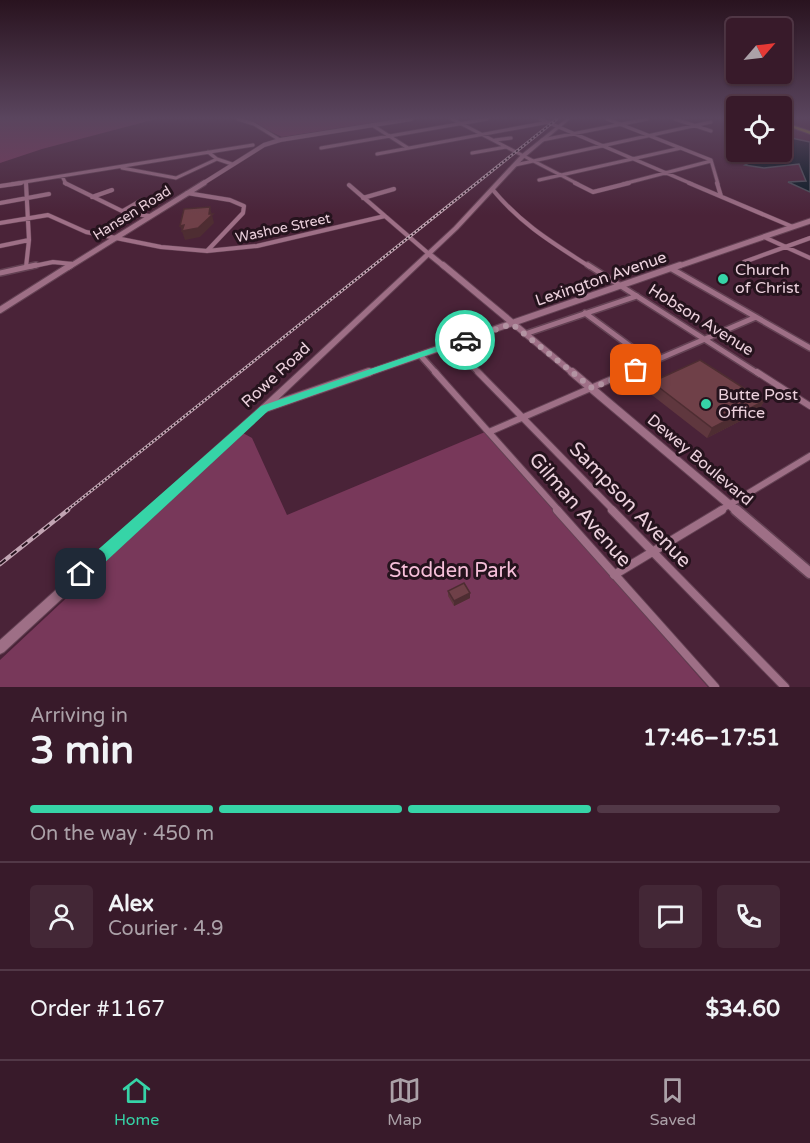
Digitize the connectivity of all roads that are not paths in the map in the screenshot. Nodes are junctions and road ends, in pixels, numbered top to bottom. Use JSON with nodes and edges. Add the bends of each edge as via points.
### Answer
{"nodes":[{"id":1,"x":214,"y":151,"type":"edge"},
{"id":2,"x":254,"y":151,"type":"edge"},
{"id":3,"x":392,"y":151,"type":"edge"},
{"id":4,"x":483,"y":151,"type":"edge"},
{"id":5,"x":514,"y":151,"type":"edge"},
{"id":6,"x":530,"y":151,"type":"edge"},
{"id":7,"x":577,"y":151,"type":"edge"},
{"id":8,"x":618,"y":151,"type":"edge"},
{"id":9,"x":667,"y":151,"type":"edge"},
{"id":10,"x":688,"y":151,"type":"edge"},
{"id":11,"x":208,"y":152,"type":"junction"},
{"id":12,"x":472,"y":153,"type":"dead end"},
{"id":13,"x":377,"y":154,"type":"dead end"},
{"id":14,"x":524,"y":156,"type":"junction"},
{"id":15,"x":634,"y":158,"type":"junction"},
{"id":16,"x":217,"y":159,"type":"junction"},
{"id":17,"x":533,"y":161,"type":"junction"},
{"id":18,"x":711,"y":161,"type":"junction"},
{"id":19,"x":232,"y":164,"type":"junction"},
{"id":20,"x":514,"y":165,"type":"junction"},
{"id":21,"x":117,"y":167,"type":"junction"},
{"id":22,"x":666,"y":173,"type":"junction"},
{"id":23,"x":561,"y":175,"type":"junction"},
{"id":24,"x":62,"y":176,"type":"junction"},
{"id":25,"x":539,"y":180,"type":"dead end"},
{"id":26,"x":26,"y":182,"type":"junction"},
{"id":27,"x":349,"y":185,"type":"dead end"},
{"id":28,"x":0,"y":186,"type":"edge"},
{"id":29,"x":394,"y":189,"type":"dead end"},
{"id":30,"x":112,"y":190,"type":"dead end"},
{"id":31,"x":493,"y":190,"type":"junction"},
{"id":32,"x":187,"y":193,"type":"junction"},
{"id":33,"x":49,"y":194,"type":"dead end"},
{"id":34,"x":721,"y":196,"type":"junction"},
{"id":35,"x":92,"y":197,"type":"junction"},
{"id":36,"x":363,"y":198,"type":"junction"},
{"id":37,"x":27,"y":199,"type":"junction"},
{"id":38,"x":142,"y":200,"type":"dead end"},
{"id":39,"x":0,"y":203,"type":"edge"},
{"id":40,"x":123,"y":211,"type":"junction"},
{"id":41,"x":149,"y":216,"type":"junction"},
{"id":42,"x":385,"y":216,"type":"junction"},
{"id":43,"x":28,"y":218,"type":"junction"},
{"id":44,"x":810,"y":221,"type":"edge"},
{"id":45,"x":0,"y":223,"type":"edge"},
{"id":46,"x":793,"y":227,"type":"junction"},
{"id":47,"x":764,"y":237,"type":"junction"},
{"id":48,"x":115,"y":238,"type":"junction"},
{"id":49,"x":810,"y":238,"type":"edge"},
{"id":50,"x":29,"y":240,"type":"junction"},
{"id":51,"x":0,"y":246,"type":"edge"},
{"id":52,"x":786,"y":247,"type":"junction"},
{"id":53,"x":207,"y":252,"type":"junction"},
{"id":54,"x":429,"y":254,"type":"junction"},
{"id":55,"x":810,"y":258,"type":"edge"},
{"id":56,"x":744,"y":262,"type":"dead end"},
{"id":57,"x":72,"y":264,"type":"junction"},
{"id":58,"x":26,"y":267,"type":"junction"},
{"id":59,"x":672,"y":269,"type":"junction"},
{"id":60,"x":0,"y":273,"type":"edge"},
{"id":61,"x":622,"y":286,"type":"junction"},
{"id":62,"x":637,"y":296,"type":"junction"},
{"id":63,"x":0,"y":310,"type":"edge"},
{"id":64,"x":585,"y":313,"type":"junction"},
{"id":65,"x":756,"y":317,"type":"junction"},
{"id":66,"x":512,"y":324,"type":"junction"},
{"id":67,"x":525,"y":334,"type":"junction"},
{"id":68,"x":706,"y":339,"type":"junction"},
{"id":69,"x":452,"y":345,"type":"junction"},
{"id":70,"x":810,"y":348,"type":"edge"},
{"id":71,"x":420,"y":355,"type":"junction"},
{"id":72,"x":653,"y":363,"type":"junction"},
{"id":73,"x":592,"y":388,"type":"junction"},
{"id":74,"x":810,"y":406,"type":"edge"},
{"id":75,"x":264,"y":408,"type":"junction"},
{"id":76,"x":523,"y":417,"type":"junction"},
{"id":77,"x":489,"y":432,"type":"junction"},
{"id":78,"x":810,"y":456,"type":"edge"},
{"id":79,"x":730,"y":505,"type":"junction"},
{"id":80,"x":652,"y":553,"type":"junction"},
{"id":81,"x":810,"y":573,"type":"edge"},
{"id":82,"x":614,"y":575,"type":"junction"},
{"id":83,"x":0,"y":648,"type":"edge"},
{"id":84,"x":715,"y":687,"type":"edge"},
{"id":85,"x":785,"y":687,"type":"edge"}],
"edges":[{"from":1,"to":11,"type":"street"},
{"from":2,"to":19,"type":"street","name":"Hansen Road"},
{"from":3,"to":13,"type":"street"},
{"from":4,"to":12,"type":"street"},
{"from":5,"to":14,"type":"street"},
{"from":6,"to":14,"type":"main road","name":"Rowe Road"},
{"from":7,"to":17,"type":"street"},
{"from":8,"to":15,"type":"street"},
{"from":9,"to":15,"type":"street"},
{"from":10,"to":18,"type":"street"},
{"from":11,"to":16,"type":"street"},
{"from":11,"to":21,"type":"street"},
{"from":14,"to":17,"type":"street"},
{"from":14,"to":20,"type":"main road","name":"Rowe Road"},
{"from":15,"to":22,"type":"street"},
{"from":15,"to":23,"type":"street"},
{"from":16,"to":19,"type":"street"},
{"from":16,"to":21,"type":"street","via":[[176,178]]},
{"from":17,"to":20,"type":"street"},
{"from":17,"to":23,"type":"street"},
{"from":18,"to":22,"type":"street"},
{"from":18,"to":34,"type":"street"},
{"from":19,"to":32,"type":"street","name":"Hansen Road"},
{"from":20,"to":31,"type":"main road","name":"Rowe Road"},
{"from":21,"to":24,"type":"street"},
{"from":22,"to":23,"type":"street","via":[[593,192]]},
{"from":22,"to":34,"type":"street"},
{"from":23,"to":25,"type":"street"},
{"from":24,"to":26,"type":"street"},
{"from":24,"to":35,"type":"street","via":[[66,184]]},
{"from":26,"to":28,"type":"street"},
{"from":26,"to":37,"type":"street"},
{"from":27,"to":36,"type":"street","name":"Dewey Boulevard"},
{"from":29,"to":36,"type":"street"},
{"from":30,"to":35,"type":"street"},
{"from":31,"to":54,"type":"main road","name":"Rowe Road"},
{"from":31,"to":61,"type":"street","name":"Hobson Avenue","via":[[512,213],[540,235]]},
{"from":32,"to":41,"type":"street","name":"Hansen Road"},
{"from":32,"to":53,"type":"street","via":[[244,206],[243,213]]},
{"from":33,"to":37,"type":"street"},
{"from":34,"to":46,"type":"street"},
{"from":35,"to":40,"type":"street"},
{"from":36,"to":42,"type":"street","name":"Dewey Boulevard"},
{"from":37,"to":39,"type":"street"},
{"from":37,"to":43,"type":"street"},
{"from":38,"to":40,"type":"street"},
{"from":40,"to":41,"type":"street"},
{"from":41,"to":48,"type":"street","name":"Hansen Road"},
{"from":42,"to":53,"type":"street","name":"Washoe Street","via":[[257,246]]},
{"from":42,"to":54,"type":"street","name":"Dewey Boulevard"},
{"from":43,"to":45,"type":"street"},
{"from":43,"to":48,"type":"street","via":[[48,215],[86,232]]},
{"from":43,"to":50,"type":"street"},
{"from":44,"to":46,"type":"street","name":"Lexington Avenue"},
{"from":46,"to":47,"type":"street","name":"Lexington Avenue"},
{"from":47,"to":52,"type":"street"},
{"from":47,"to":59,"type":"street","name":"Lexington Avenue"},
{"from":48,"to":53,"type":"street","name":"Washoe Street"},
{"from":48,"to":57,"type":"street","name":"Hansen Road"},
{"from":49,"to":52,"type":"street"},
{"from":50,"to":51,"type":"street"},
{"from":50,"to":58,"type":"street"},
{"from":52,"to":55,"type":"street"},
{"from":52,"to":56,"type":"street"},
{"from":54,"to":66,"type":"street","name":"Dewey Boulevard"},
{"from":54,"to":75,"type":"main road","name":"Rowe Road"},
{"from":57,"to":58,"type":"street","via":[[52,262]]},
{"from":57,"to":63,"type":"street","name":"Hansen Road"},
{"from":58,"to":60,"type":"street"},
{"from":59,"to":61,"type":"street","name":"Lexington Avenue"},
{"from":59,"to":65,"type":"street"},
{"from":61,"to":62,"type":"street","name":"Hobson Avenue"},
{"from":61,"to":66,"type":"street","name":"Lexington Avenue"},
{"from":62,"to":64,"type":"street"},
{"from":62,"to":68,"type":"street","name":"Hobson Avenue"},
{"from":64,"to":67,"type":"street"},
{"from":64,"to":72,"type":"street"},
{"from":65,"to":68,"type":"street"},
{"from":65,"to":70,"type":"street"},
{"from":66,"to":67,"type":"street","name":"Dewey Boulevard"},
{"from":66,"to":69,"type":"street","name":"Lexington Avenue"},
{"from":67,"to":73,"type":"street","name":"Dewey Boulevard"},
{"from":68,"to":72,"type":"street"},
{"from":68,"to":74,"type":"street","name":"Hobson Avenue"},
{"from":69,"to":71,"type":"street","name":"Lexington Avenue"},
{"from":69,"to":76,"type":"street","name":"Sampson Avenue"},
{"from":71,"to":75,"type":"street","name":"Lexington Avenue"},
{"from":71,"to":77,"type":"street","name":"Gilman Avenue"},
{"from":72,"to":73,"type":"street"},
{"from":73,"to":76,"type":"street"},
{"from":73,"to":79,"type":"street","name":"Dewey Boulevard"},
{"from":75,"to":83,"type":"main road","name":"Rowe Road"},
{"from":76,"to":77,"type":"street"},
{"from":76,"to":80,"type":"street","name":"Sampson Avenue"},
{"from":77,"to":82,"type":"street","name":"Gilman Avenue"},
{"from":78,"to":79,"type":"street"},
{"from":79,"to":80,"type":"street"},
{"from":79,"to":81,"type":"street","name":"Dewey Boulevard"},
{"from":80,"to":82,"type":"street"},
{"from":80,"to":85,"type":"street","name":"Sampson Avenue"},
{"from":82,"to":84,"type":"street","name":"Gilman Avenue"}]}
